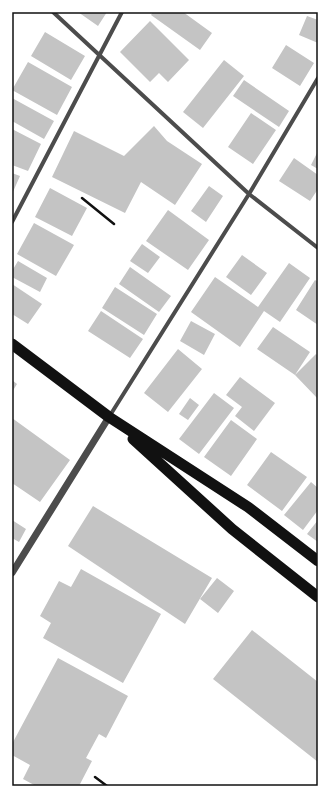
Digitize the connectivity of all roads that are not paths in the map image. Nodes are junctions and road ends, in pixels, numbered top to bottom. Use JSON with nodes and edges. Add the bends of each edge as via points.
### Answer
{"nodes":[{"id":1,"x":53,"y":12,"type":"edge"},
{"id":2,"x":122,"y":12,"type":"edge"},
{"id":3,"x":99,"y":55,"type":"junction"},
{"id":4,"x":318,"y":78,"type":"edge"},
{"id":5,"x":249,"y":194,"type":"junction"},
{"id":6,"x":12,"y":222,"type":"edge"},
{"id":7,"x":318,"y":248,"type":"edge"},
{"id":8,"x":12,"y":344,"type":"edge"},
{"id":9,"x":109,"y":417,"type":"junction"},
{"id":10,"x":318,"y":561,"type":"edge"},
{"id":11,"x":12,"y":573,"type":"edge"},
{"id":12,"x":318,"y":597,"type":"edge"}],
"edges":[{"from":1,"to":3,"type":"street"},
{"from":2,"to":3,"type":"street"},
{"from":3,"to":5,"type":"street"},
{"from":3,"to":6,"type":"street"},
{"from":4,"to":5,"type":"street"},
{"from":5,"to":7,"type":"street"},
{"from":5,"to":9,"type":"street"},
{"from":8,"to":9,"type":"highway"},
{"from":9,"to":10,"type":"highway","via":[[248,507]]},
{"from":9,"to":11,"type":"street"},
{"from":9,"to":12,"type":"highway","via":[[232,529]]}]}
